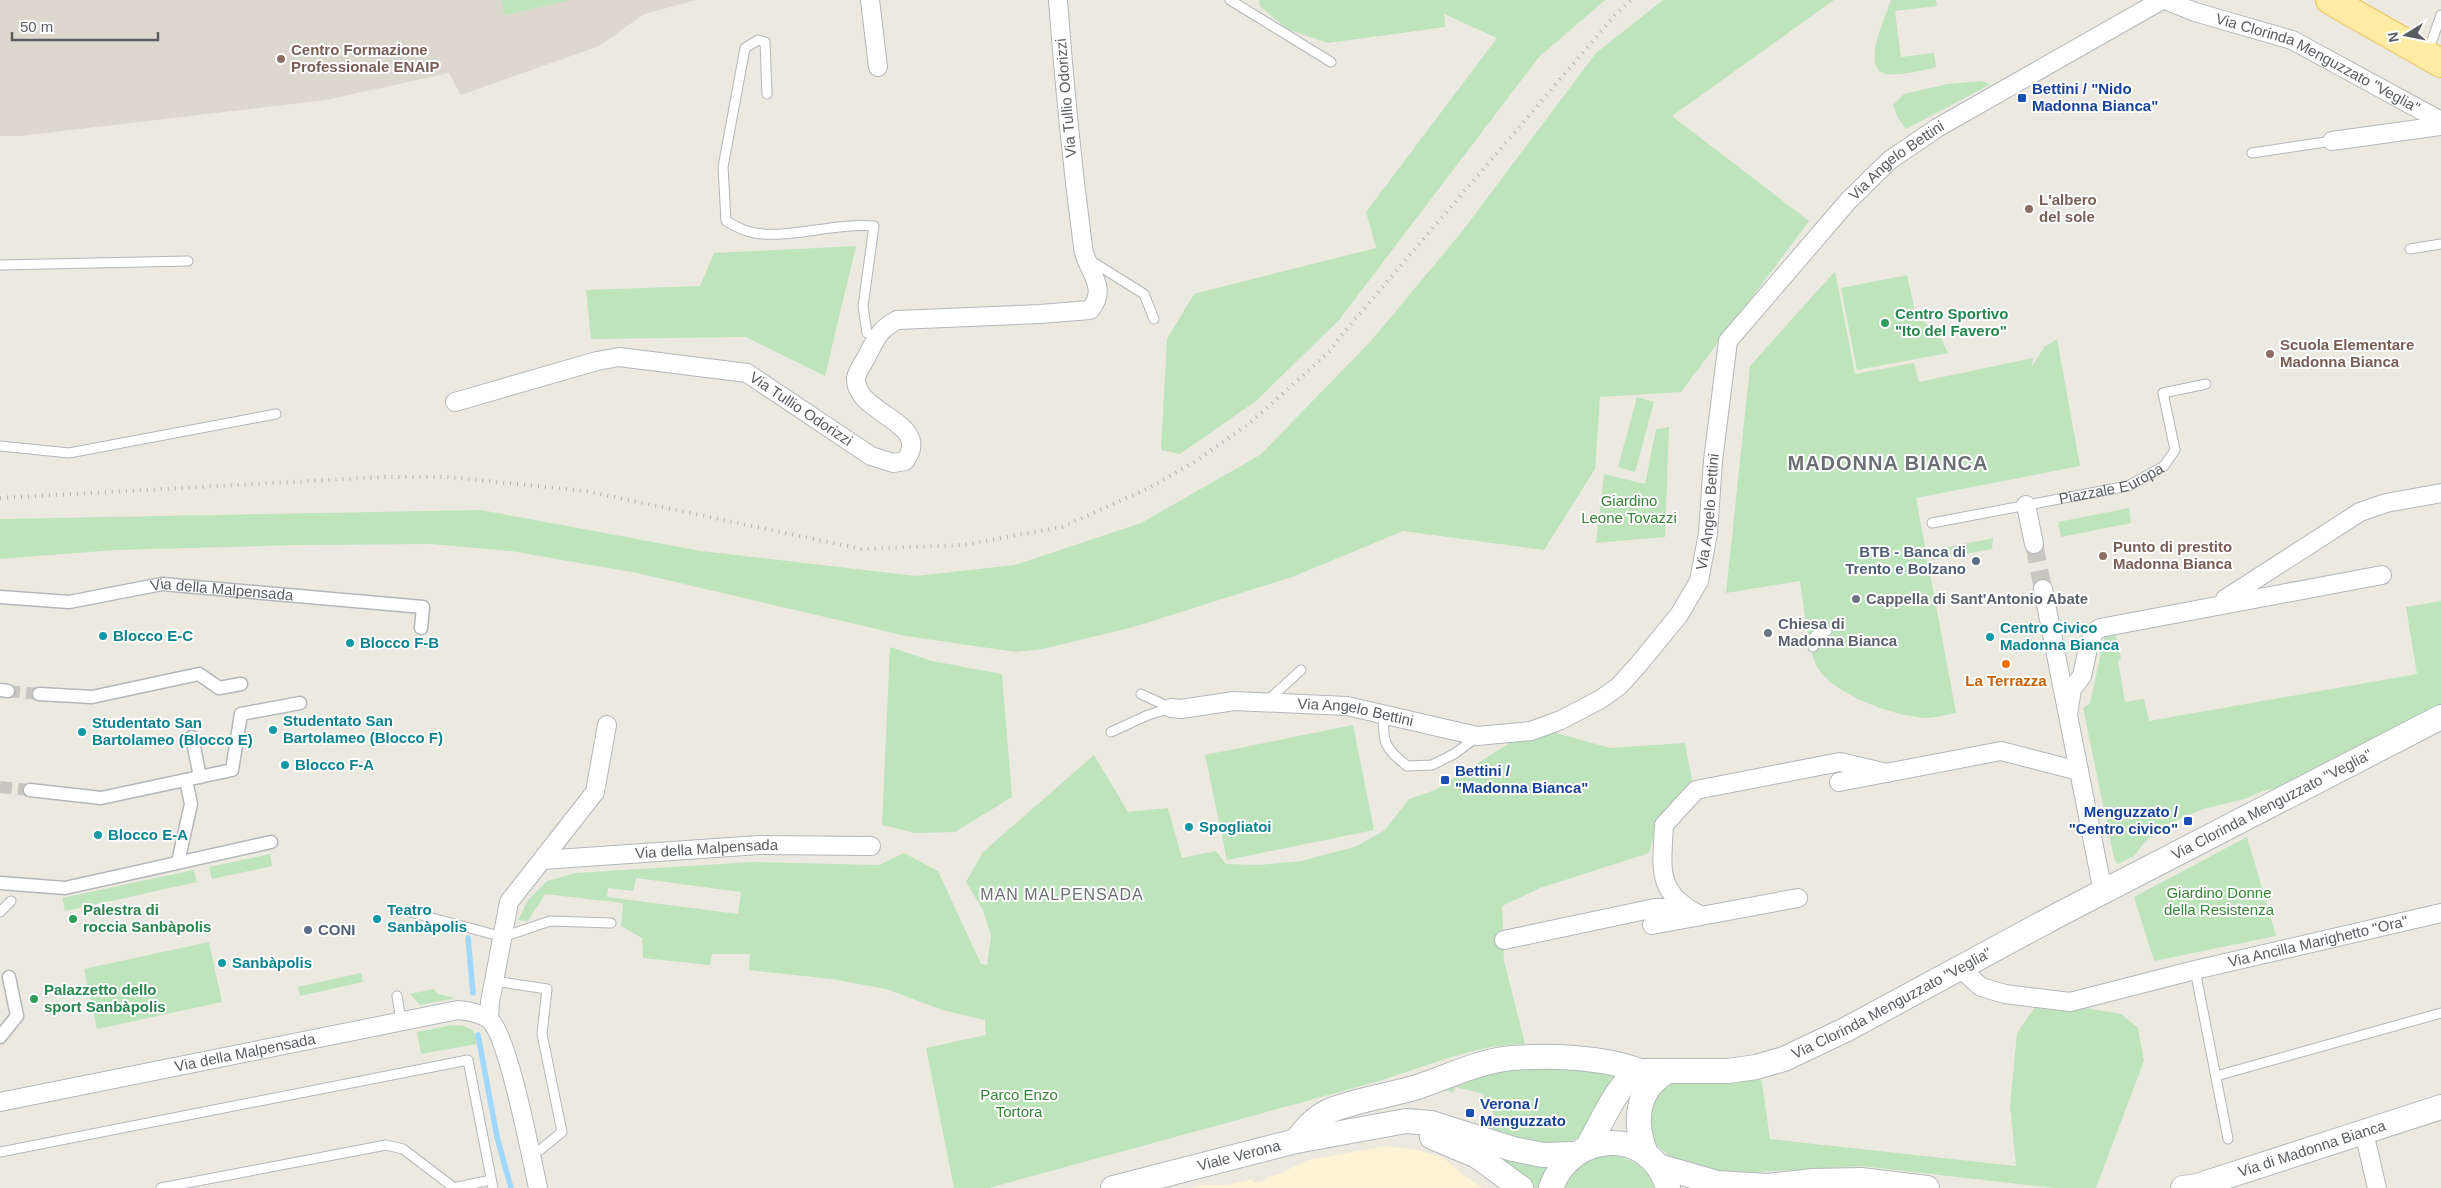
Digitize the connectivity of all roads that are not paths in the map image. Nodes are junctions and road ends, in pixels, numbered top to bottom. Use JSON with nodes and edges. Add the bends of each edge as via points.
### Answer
{"nodes":[{"id":1,"x":870,"y":0,"type":"edge"},
{"id":2,"x":1058,"y":0,"type":"edge"},
{"id":3,"x":1062,"y":0,"type":"edge"},
{"id":4,"x":1230,"y":0,"type":"edge"},
{"id":5,"x":2164,"y":0,"type":"edge"},
{"id":6,"x":2330,"y":0,"type":"edge"},
{"id":7,"x":2441,"y":15,"type":"edge"},
{"id":8,"x":2434,"y":59,"type":"edge"},
{"id":9,"x":1332,"y":62,"type":"dead end"},
{"id":10,"x":878,"y":67,"type":"dead end"},
{"id":11,"x":767,"y":94,"type":"dead end"},
{"id":12,"x":2441,"y":121,"type":"edge"},
{"id":13,"x":2441,"y":126,"type":"edge"},
{"id":14,"x":2332,"y":141,"type":"joint"},
{"id":15,"x":2252,"y":154,"type":"dead end"},
{"id":16,"x":2441,"y":244,"type":"edge"},
{"id":17,"x":2410,"y":249,"type":"dead end"},
{"id":18,"x":1084,"y":256,"type":"junction"},
{"id":19,"x":188,"y":261,"type":"dead end"},
{"id":20,"x":0,"y":265,"type":"edge"},
{"id":21,"x":1154,"y":320,"type":"dead end"},
{"id":22,"x":877,"y":338,"type":"junction"},
{"id":23,"x":2206,"y":384,"type":"dead end"},
{"id":24,"x":455,"y":402,"type":"dead end"},
{"id":25,"x":276,"y":414,"type":"dead end"},
{"id":26,"x":0,"y":446,"type":"edge"},
{"id":27,"x":2441,"y":493,"type":"edge"},
{"id":28,"x":2026,"y":505,"type":"junction"},
{"id":29,"x":1932,"y":523,"type":"dead end"},
{"id":30,"x":2034,"y":544,"type":"tunnel mouth"},
{"id":31,"x":2382,"y":575,"type":"dead end"},
{"id":32,"x":2043,"y":589,"type":"tunnel mouth"},
{"id":33,"x":0,"y":597,"type":"edge"},
{"id":34,"x":2219,"y":604,"type":"junction"},
{"id":35,"x":422,"y":628,"type":"dead end"},
{"id":36,"x":1828,"y":631,"type":"dead end"},
{"id":37,"x":1813,"y":646,"type":"dead end"},
{"id":38,"x":1301,"y":670,"type":"dead end"},
{"id":39,"x":241,"y":684,"type":"dead end"},
{"id":40,"x":39,"y":694,"type":"tunnel mouth"},
{"id":41,"x":1141,"y":694,"type":"dead end"},
{"id":42,"x":1265,"y":702,"type":"junction"},
{"id":43,"x":300,"y":703,"type":"dead end"},
{"id":44,"x":1171,"y":708,"type":"junction"},
{"id":45,"x":1384,"y":714,"type":"junction"},
{"id":46,"x":2068,"y":714,"type":"junction"},
{"id":47,"x":2441,"y":717,"type":"edge"},
{"id":48,"x":607,"y":725,"type":"dead end"},
{"id":49,"x":1112,"y":732,"type":"dead end"},
{"id":50,"x":1477,"y":736,"type":"junction"},
{"id":51,"x":192,"y":737,"type":"dead end"},
{"id":52,"x":2079,"y":771,"type":"junction"},
{"id":53,"x":1887,"y":773,"type":"junction"},
{"id":54,"x":200,"y":777,"type":"junction"},
{"id":55,"x":186,"y":780,"type":"junction"},
{"id":56,"x":1839,"y":782,"type":"dead end"},
{"id":57,"x":30,"y":790,"type":"tunnel mouth"},
{"id":58,"x":271,"y":842,"type":"dead end"},
{"id":59,"x":871,"y":846,"type":"dead end"},
{"id":60,"x":542,"y":860,"type":"junction"},
{"id":61,"x":178,"y":862,"type":"junction"},
{"id":62,"x":0,"y":882,"type":"edge"},
{"id":63,"x":2103,"y":892,"type":"junction"},
{"id":64,"x":1798,"y":898,"type":"dead end"},
{"id":65,"x":11,"y":901,"type":"dead end"},
{"id":66,"x":0,"y":912,"type":"edge"},
{"id":67,"x":410,"y":912,"type":"dead end"},
{"id":68,"x":1693,"y":912,"type":"junction"},
{"id":69,"x":2441,"y":913,"type":"edge"},
{"id":70,"x":611,"y":923,"type":"dead end"},
{"id":71,"x":1652,"y":925,"type":"dead end"},
{"id":72,"x":503,"y":937,"type":"junction"},
{"id":73,"x":1504,"y":940,"type":"dead end"},
{"id":74,"x":1960,"y":968,"type":"junction"},
{"id":75,"x":2194,"y":970,"type":"junction"},
{"id":76,"x":9,"y":977,"type":"dead end"},
{"id":77,"x":494,"y":981,"type":"junction"},
{"id":78,"x":397,"y":996,"type":"dead end"},
{"id":79,"x":2441,"y":1013,"type":"edge"},
{"id":80,"x":489,"y":1018,"type":"junction"},
{"id":81,"x":401,"y":1021,"type":"junction"},
{"id":82,"x":0,"y":1037,"type":"edge"},
{"id":83,"x":1640,"y":1071,"type":"junction"},
{"id":84,"x":1668,"y":1071,"type":"junction"},
{"id":85,"x":2216,"y":1076,"type":"junction"},
{"id":86,"x":0,"y":1102,"type":"edge"},
{"id":87,"x":2441,"y":1107,"type":"edge"},
{"id":88,"x":1366,"y":1127,"type":"junction"},
{"id":89,"x":2364,"y":1132,"type":"junction"},
{"id":90,"x":2228,"y":1139,"type":"dead end"},
{"id":91,"x":1296,"y":1141,"type":"junction"},
{"id":92,"x":1580,"y":1150,"type":"junction"},
{"id":93,"x":0,"y":1152,"type":"edge"},
{"id":94,"x":530,"y":1153,"type":"junction"},
{"id":95,"x":1652,"y":1160,"type":"junction"},
{"id":96,"x":492,"y":1184,"type":"edge"},
{"id":97,"x":1831,"y":1184,"type":"edge"},
{"id":98,"x":1765,"y":1187,"type":"edge"},
{"id":99,"x":161,"y":1188,"type":"edge"},
{"id":100,"x":453,"y":1188,"type":"edge"},
{"id":101,"x":538,"y":1188,"type":"edge"},
{"id":102,"x":1113,"y":1188,"type":"edge"},
{"id":103,"x":1521,"y":1188,"type":"edge"},
{"id":104,"x":1552,"y":1188,"type":"edge"},
{"id":105,"x":1668,"y":1188,"type":"edge"},
{"id":106,"x":1927,"y":1188,"type":"edge"},
{"id":107,"x":2183,"y":1188,"type":"edge"},
{"id":108,"x":2377,"y":1188,"type":"edge"}],
"edges":[{"from":1,"to":10,"type":"street"},
{"from":2,"to":3,"type":"lane","name":"Via Tullio Odorizzi"},
{"from":2,"to":18,"type":"street","name":"Via Tullio Odorizzi","via":[[1065,104]]},
{"from":4,"to":9,"type":"lane"},
{"from":5,"to":12,"type":"street","name":"Via Clorinda Menguzzato \"Veglia\"","via":[[2292,40]]},
{"from":5,"to":50,"type":"street","name":"Via Angelo Bettini","via":[[1936,128],[1890,160],[1849,200],[1728,341],[1708,533],[1699,581],[1679,615],[1619,686],[1601,699],[1531,731]]},
{"from":6,"to":8,"type":"main road"},
{"from":7,"to":8,"type":"lane"},
{"from":11,"to":22,"type":"lane","via":[[766,42],[758,40],[745,48],[729,129],[723,167],[726,221],[748,232],[774,234],[854,224],[874,226],[864,306],[867,333]]},
{"from":13,"to":14,"type":"street","name":"Via Clorinda Menguzzato \"Veglia\""},
{"from":14,"to":15,"type":"lane"},
{"from":16,"to":17,"type":"lane"},
{"from":18,"to":21,"type":"lane","via":[[1144,294]]},
{"from":18,"to":22,"type":"street","name":"Via Tullio Odorizzi","via":[[1098,285],[1096,304],[1090,310],[897,320],[882,328]]},
{"from":19,"to":20,"type":"lane"},
{"from":22,"to":24,"type":"street","name":"Via Tullio Odorizzi","via":[[856,377],[859,391],[868,404],[894,419],[906,431],[910,443],[909,456],[905,461],[893,463],[871,456],[747,373],[619,357]]},
{"from":23,"to":28,"type":"lane","name":"Piazzale Europa","via":[[2163,393],[2175,450],[2164,466],[2128,486]]},
{"from":25,"to":26,"type":"lane","via":[[68,454]]},
{"from":27,"to":34,"type":"street","via":[[2386,503],[2360,512]]},
{"from":28,"to":29,"type":"lane","name":"Piazzale Europa"},
{"from":28,"to":30,"type":"street"},
{"from":31,"to":34,"type":"street"},
{"from":32,"to":46,"type":"street"},
{"from":33,"to":35,"type":"street","name":"Via della Malpensada","via":[[69,602],[162,584],[423,608]]},
{"from":34,"to":46,"type":"street","via":[[2100,628],[2094,632],[2082,676],[2072,689]]},
{"from":36,"to":37,"type":"lane","via":[[1816,635]]},
{"from":38,"to":42,"type":"lane"},
{"from":39,"to":40,"type":"street","via":[[219,688],[200,674],[92,697]]},
{"from":41,"to":44,"type":"lane"},
{"from":42,"to":44,"type":"street","name":"Via Angelo Bettini","via":[[1234,701]]},
{"from":42,"to":45,"type":"street","name":"Via Angelo Bettini","via":[[1347,706]]},
{"from":43,"to":54,"type":"street","via":[[241,714],[232,770]]},
{"from":44,"to":49,"type":"lane","name":"Via Angelo Bettini"},
{"from":45,"to":50,"type":"street","name":"Via Angelo Bettini"},
{"from":45,"to":50,"type":"lane","via":[[1383,732],[1388,751],[1406,766],[1432,765],[1454,754]]},
{"from":46,"to":52,"type":"street"},
{"from":47,"to":63,"type":"main road","name":"Via Clorinda Menguzzato \"Veglia\""},
{"from":48,"to":60,"type":"street","via":[[595,792]]},
{"from":51,"to":54,"type":"street"},
{"from":52,"to":53,"type":"street","via":[[2001,751]]},
{"from":52,"to":63,"type":"street"},
{"from":53,"to":56,"type":"street"},
{"from":53,"to":68,"type":"street","via":[[1840,762],[1696,790],[1664,825],[1662,876],[1672,895]]},
{"from":54,"to":55,"type":"street"},
{"from":55,"to":57,"type":"street","via":[[102,798]]},
{"from":55,"to":61,"type":"street","via":[[191,804]]},
{"from":58,"to":61,"type":"street"},
{"from":59,"to":60,"type":"street","name":"Via della Malpensada","via":[[760,846]]},
{"from":60,"to":72,"type":"street","via":[[509,902]]},
{"from":61,"to":62,"type":"street","via":[[65,888]]},
{"from":63,"to":74,"type":"main road","name":"Via Clorinda Menguzzato \"Veglia\""},
{"from":64,"to":68,"type":"street"},
{"from":65,"to":66,"type":"lane"},
{"from":67,"to":72,"type":"lane"},
{"from":68,"to":71,"type":"street"},
{"from":68,"to":73,"type":"street","via":[[1655,908]]},
{"from":69,"to":75,"type":"street","name":"Via Ancilla Marighetto \"Ora\""},
{"from":70,"to":72,"type":"lane","via":[[550,921]]},
{"from":72,"to":77,"type":"street"},
{"from":74,"to":75,"type":"street","name":"Via Ancilla Marighetto \"Ora\"","via":[[1981,987],[2005,994],[2070,1002]]},
{"from":74,"to":84,"type":"main road","name":"Via Clorinda Menguzzato \"Veglia\"","via":[[1784,1059],[1728,1071]]},
{"from":75,"to":85,"type":"lane"},
{"from":76,"to":82,"type":"street","via":[[17,1016]]},
{"from":77,"to":80,"type":"street"},
{"from":77,"to":94,"type":"lane","via":[[547,989],[542,1034],[562,1132],[540,1150]]},
{"from":78,"to":81,"type":"lane"},
{"from":79,"to":85,"type":"lane"},
{"from":80,"to":81,"type":"street","name":"Via della Malpensada","via":[[458,1010]]},
{"from":80,"to":94,"type":"street","via":[[504,1043]]},
{"from":81,"to":86,"type":"street","name":"Via della Malpensada"},
{"from":83,"to":84,"type":"main road","name":"Via Clorinda Menguzzato \"Veglia\""},
{"from":83,"to":91,"type":"main road","name":"Via Clorinda Menguzzato \"Veglia\"","via":[[1625,1065],[1562,1058],[1511,1058],[1329,1111],[1310,1122]]},
{"from":83,"to":92,"type":"main road","via":[[1623,1085]]},
{"from":84,"to":95,"type":"main road","via":[[1656,1078],[1642,1097],[1637,1116],[1639,1136]]},
{"from":85,"to":90,"type":"lane"},
{"from":87,"to":89,"type":"main road","name":"Via di Madonna Bianca"},
{"from":88,"to":91,"type":"main road","name":"Viale Verona"},
{"from":88,"to":92,"type":"main road","name":"Viale Verona","via":[[1406,1121],[1431,1123],[1543,1155]]},
{"from":88,"to":103,"type":"main road","name":"Viale Verona","via":[[1432,1137],[1477,1156]]},
{"from":89,"to":107,"type":"main road","name":"Via di Madonna Bianca"},
{"from":89,"to":108,"type":"street"},
{"from":91,"to":102,"type":"main road","name":"Viale Verona"},
{"from":92,"to":95,"type":"main road","name":"Viale Verona","via":[[1604,1142],[1618,1143]]},
{"from":92,"to":104,"type":"main road","via":[[1560,1169]]},
{"from":93,"to":96,"type":"lane","via":[[468,1060]]},
{"from":94,"to":101,"type":"street"},
{"from":95,"to":98,"type":"main road","via":[[1717,1183]]},
{"from":95,"to":105,"type":"main road"},
{"from":96,"to":100,"type":"lane"},
{"from":97,"to":98,"type":"main road"},
{"from":97,"to":106,"type":"main road","via":[[1861,1180]]},
{"from":99,"to":100,"type":"lane","via":[[386,1145],[403,1149]]}]}
